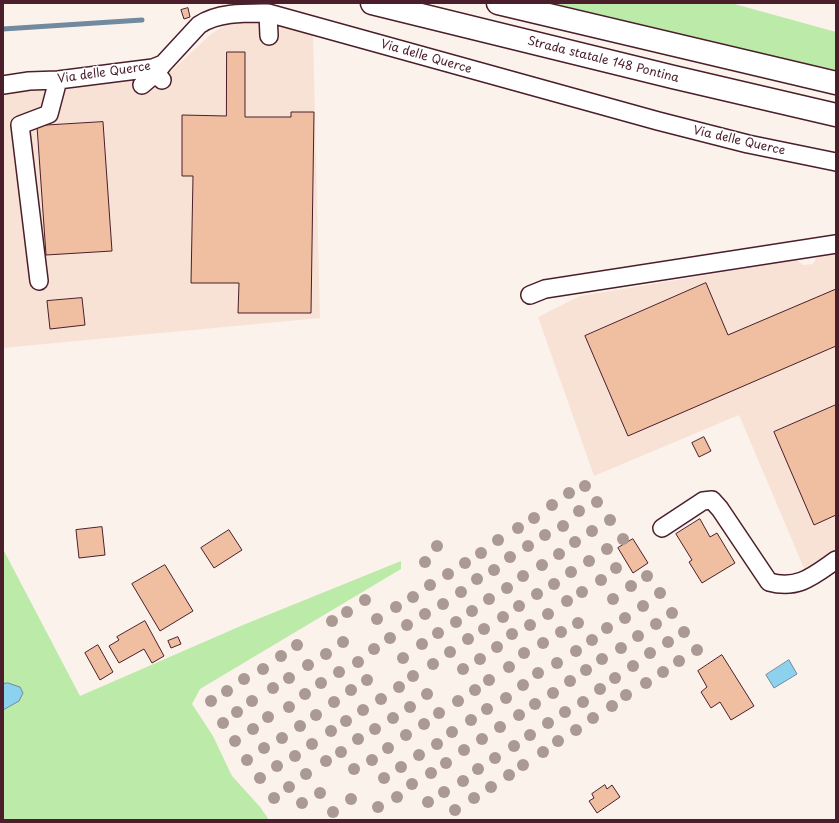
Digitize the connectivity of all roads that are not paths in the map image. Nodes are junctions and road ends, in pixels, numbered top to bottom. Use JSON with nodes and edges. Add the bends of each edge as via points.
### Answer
{"nodes":[{"id":1,"x":372,"y":3,"type":"edge"},
{"id":2,"x":498,"y":3,"type":"edge"},
{"id":3,"x":268,"y":13,"type":"junction"},
{"id":4,"x":270,"y":36,"type":"dead end"},
{"id":5,"x":160,"y":72,"type":"junction"},
{"id":6,"x":58,"y":80,"type":"junction"},
{"id":7,"x":836,"y":83,"type":"edge"},
{"id":8,"x":3,"y":85,"type":"edge"},
{"id":9,"x":142,"y":85,"type":"dead end"},
{"id":10,"x":836,"y":115,"type":"edge"},
{"id":11,"x":836,"y":162,"type":"edge"},
{"id":12,"x":836,"y":244,"type":"edge"},
{"id":13,"x":39,"y":281,"type":"dead end"},
{"id":14,"x":530,"y":295,"type":"dead end"},
{"id":15,"x":662,"y":528,"type":"dead end"},
{"id":16,"x":836,"y":560,"type":"edge"}],
"edges":[{"from":1,"to":10,"type":"highway","name":"Strada statale 148 Pontina"},
{"from":2,"to":7,"type":"highway"},
{"from":3,"to":4,"type":"street"},
{"from":3,"to":5,"type":"street","name":"Via delle Querce","via":[[220,15],[206,20]]},
{"from":3,"to":11,"type":"street","name":"Via delle Querce","via":[[658,121],[748,144]]},
{"from":5,"to":6,"type":"street","name":"Via delle Querce","via":[[153,68]]},
{"from":5,"to":9,"type":"street"},
{"from":6,"to":8,"type":"street","name":"Via delle Querce"},
{"from":6,"to":13,"type":"street","via":[[49,114],[20,125]]},
{"from":12,"to":14,"type":"street","via":[[545,289]]},
{"from":15,"to":16,"type":"street","via":[[703,501],[712,500],[769,582],[782,586],[807,580]]}]}
